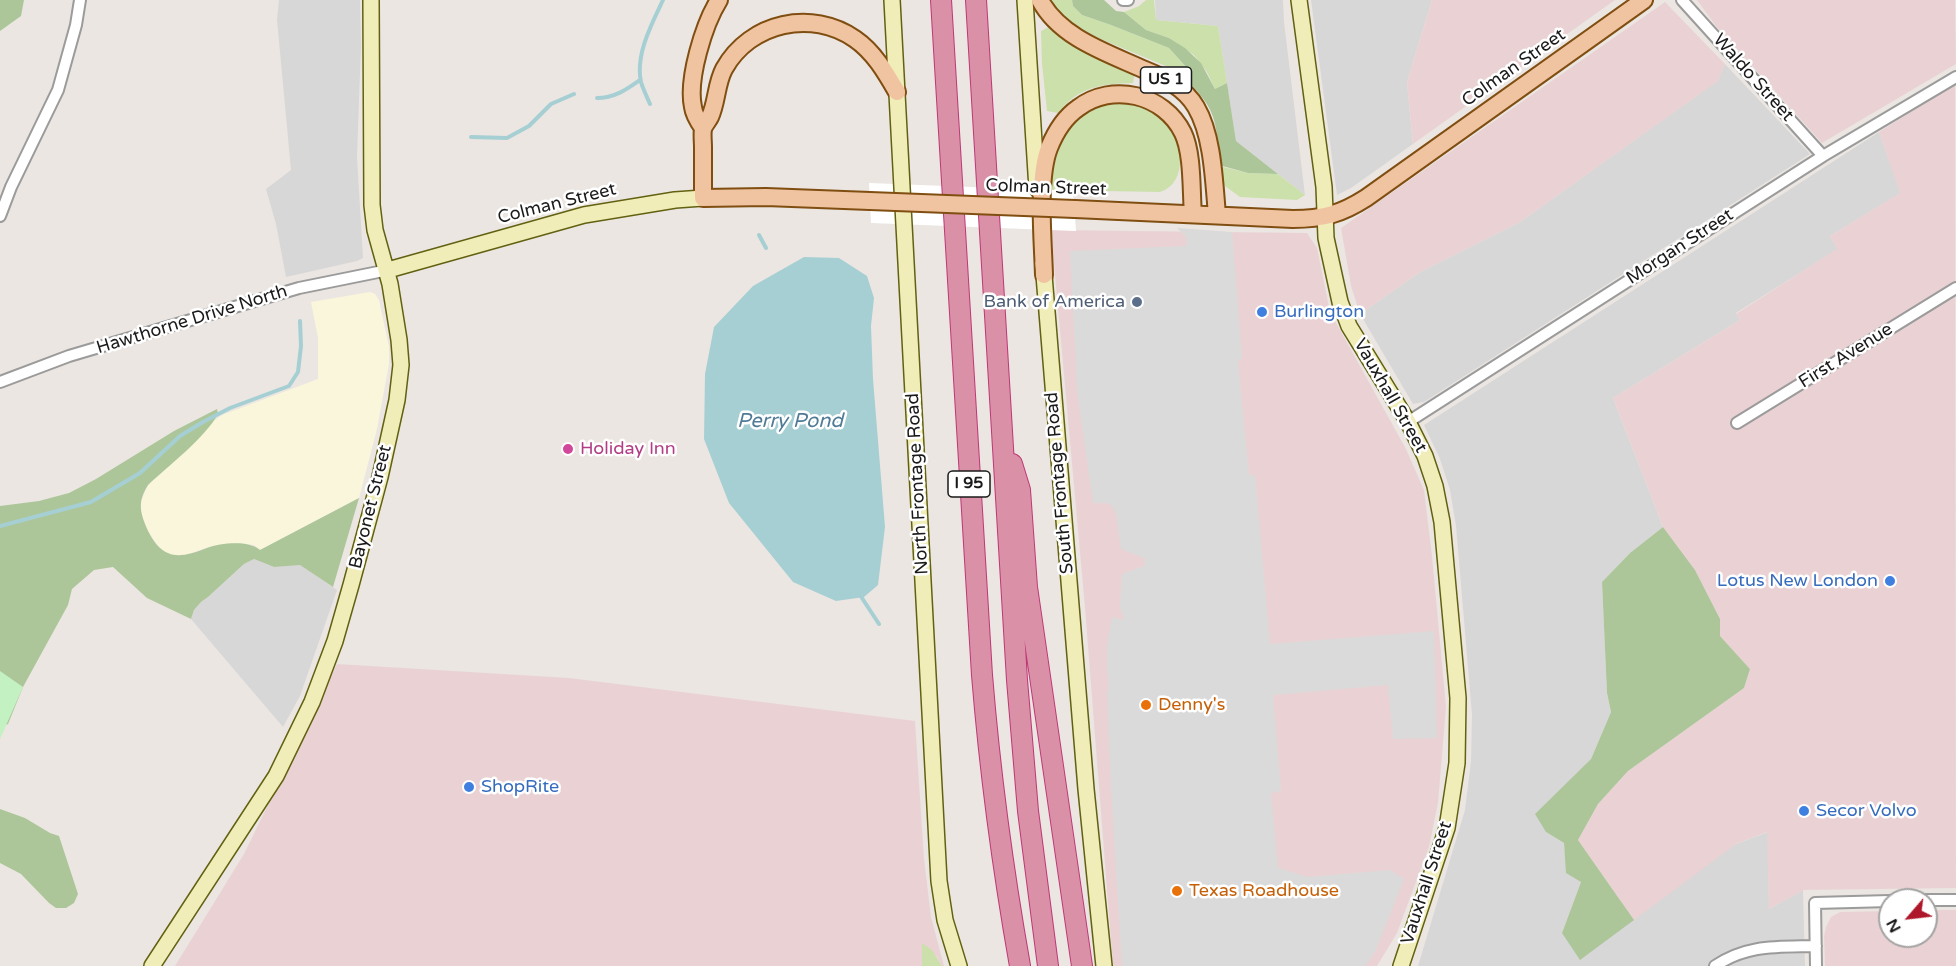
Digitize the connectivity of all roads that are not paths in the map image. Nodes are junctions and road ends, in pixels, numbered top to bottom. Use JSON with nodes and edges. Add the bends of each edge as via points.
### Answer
{"nodes":[{"id":1,"x":80,"y":0,"type":"edge"},
{"id":2,"x":371,"y":0,"type":"edge"},
{"id":3,"x":719,"y":0,"type":"edge"},
{"id":4,"x":892,"y":0,"type":"edge"},
{"id":5,"x":940,"y":0,"type":"edge"},
{"id":6,"x":976,"y":0,"type":"edge"},
{"id":7,"x":1025,"y":0,"type":"edge"},
{"id":8,"x":1040,"y":0,"type":"edge"},
{"id":9,"x":1123,"y":0,"type":"edge"},
{"id":10,"x":1128,"y":0,"type":"edge"},
{"id":11,"x":1299,"y":0,"type":"edge"},
{"id":12,"x":1644,"y":0,"type":"edge"},
{"id":13,"x":1682,"y":0,"type":"edge"},
{"id":14,"x":1956,"y":77,"type":"edge"},
{"id":15,"x":897,"y":92,"type":"junction"},
{"id":16,"x":703,"y":128,"type":"junction"},
{"id":17,"x":1823,"y":156,"type":"junction"},
{"id":18,"x":703,"y":198,"type":"junction"},
{"id":19,"x":1193,"y":214,"type":"junction"},
{"id":20,"x":1217,"y":215,"type":"junction"},
{"id":21,"x":0,"y":216,"type":"edge"},
{"id":22,"x":1325,"y":216,"type":"junction"},
{"id":23,"x":388,"y":270,"type":"junction"},
{"id":24,"x":1044,"y":275,"type":"junction"},
{"id":25,"x":1956,"y":288,"type":"edge"},
{"id":26,"x":0,"y":382,"type":"edge"},
{"id":27,"x":1408,"y":422,"type":"junction"},
{"id":28,"x":1737,"y":423,"type":"dead end"},
{"id":29,"x":1002,"y":433,"type":"junction"},
{"id":30,"x":1938,"y":900,"type":"edge"},
{"id":31,"x":1956,"y":900,"type":"edge"},
{"id":32,"x":1878,"y":901,"type":"edge"},
{"id":33,"x":1816,"y":946,"type":"junction"},
{"id":34,"x":152,"y":966,"type":"edge"},
{"id":35,"x":959,"y":966,"type":"edge"},
{"id":36,"x":1020,"y":966,"type":"edge"},
{"id":37,"x":1048,"y":966,"type":"edge"},
{"id":38,"x":1082,"y":966,"type":"edge"},
{"id":39,"x":1104,"y":966,"type":"edge"},
{"id":40,"x":1401,"y":966,"type":"edge"},
{"id":41,"x":1715,"y":966,"type":"edge"},
{"id":42,"x":1816,"y":966,"type":"edge"}],
"edges":[{"from":1,"to":21,"type":"street","via":[[58,90]]},
{"from":2,"to":23,"type":"street","name":"Bayonet Street","via":[[372,206]]},
{"from":3,"to":16,"type":"main road","via":[[699,46],[693,86],[693,108]]},
{"from":4,"to":15,"type":"street","name":"North Frontage Road"},
{"from":5,"to":36,"type":"highway","number":"I 95","via":[[981,675]]},
{"from":6,"to":29,"type":"highway","number":"I 95"},
{"from":7,"to":24,"type":"street","name":"South Frontage Road"},
{"from":8,"to":20,"type":"main road","number":"US 1","via":[[1053,18],[1077,37],[1175,85],[1188,96],[1200,114],[1209,146]]},
{"from":9,"to":10,"type":"street"},
{"from":11,"to":22,"type":"street","name":"Vauxhall Street"},
{"from":12,"to":22,"type":"main road","name":"Colman Street","via":[[1366,198],[1344,211]]},
{"from":13,"to":17,"type":"street","name":"Waldo Street"},
{"from":14,"to":17,"type":"street","name":"Morgan Street"},
{"from":15,"to":16,"type":"main road","via":[[872,54],[853,37],[823,24],[791,23],[762,32],[734,56],[722,74]]},
{"from":15,"to":35,"type":"street","name":"North Frontage Road","via":[[938,871],[945,920]]},
{"from":16,"to":18,"type":"main road"},
{"from":17,"to":27,"type":"street","name":"Morgan Street"},
{"from":18,"to":19,"type":"main road","name":"Colman Street","bridge":true},
{"from":18,"to":23,"type":"street","name":"Colman Street","via":[[584,215]]},
{"from":19,"to":20,"type":"main road","name":"Colman Street"},
{"from":19,"to":24,"type":"main road","via":[[1188,147],[1174,120],[1153,102],[1133,95],[1113,94],[1091,100],[1069,115],[1045,162]]},
{"from":20,"to":22,"type":"main road","name":"Colman Street","via":[[1293,219]]},
{"from":22,"to":27,"type":"street","name":"Vauxhall Street","via":[[1329,258],[1349,326]]},
{"from":23,"to":26,"type":"street","name":"Hawthorne Drive North","via":[[291,290],[69,356]]},
{"from":23,"to":34,"type":"street","name":"Bayonet Street","via":[[401,365],[398,400],[335,641],[312,702],[276,776]]},
{"from":24,"to":39,"type":"street","name":"South Frontage Road"},
{"from":25,"to":28,"type":"street","name":"First Avenue"},
{"from":27,"to":40,"type":"street","name":"Vauxhall Street","via":[[1425,456],[1442,522],[1458,698],[1457,763],[1447,828]]},
{"from":29,"to":37,"type":"highway","number":"I 95","via":[[1024,770]]},
{"from":29,"to":38,"type":"highway","via":[[1020,490],[1027,587]]},
{"from":30,"to":31,"type":"street"},
{"from":32,"to":33,"type":"street","via":[[1815,903]]},
{"from":33,"to":41,"type":"street","via":[[1750,950]]},
{"from":33,"to":42,"type":"street"}]}
